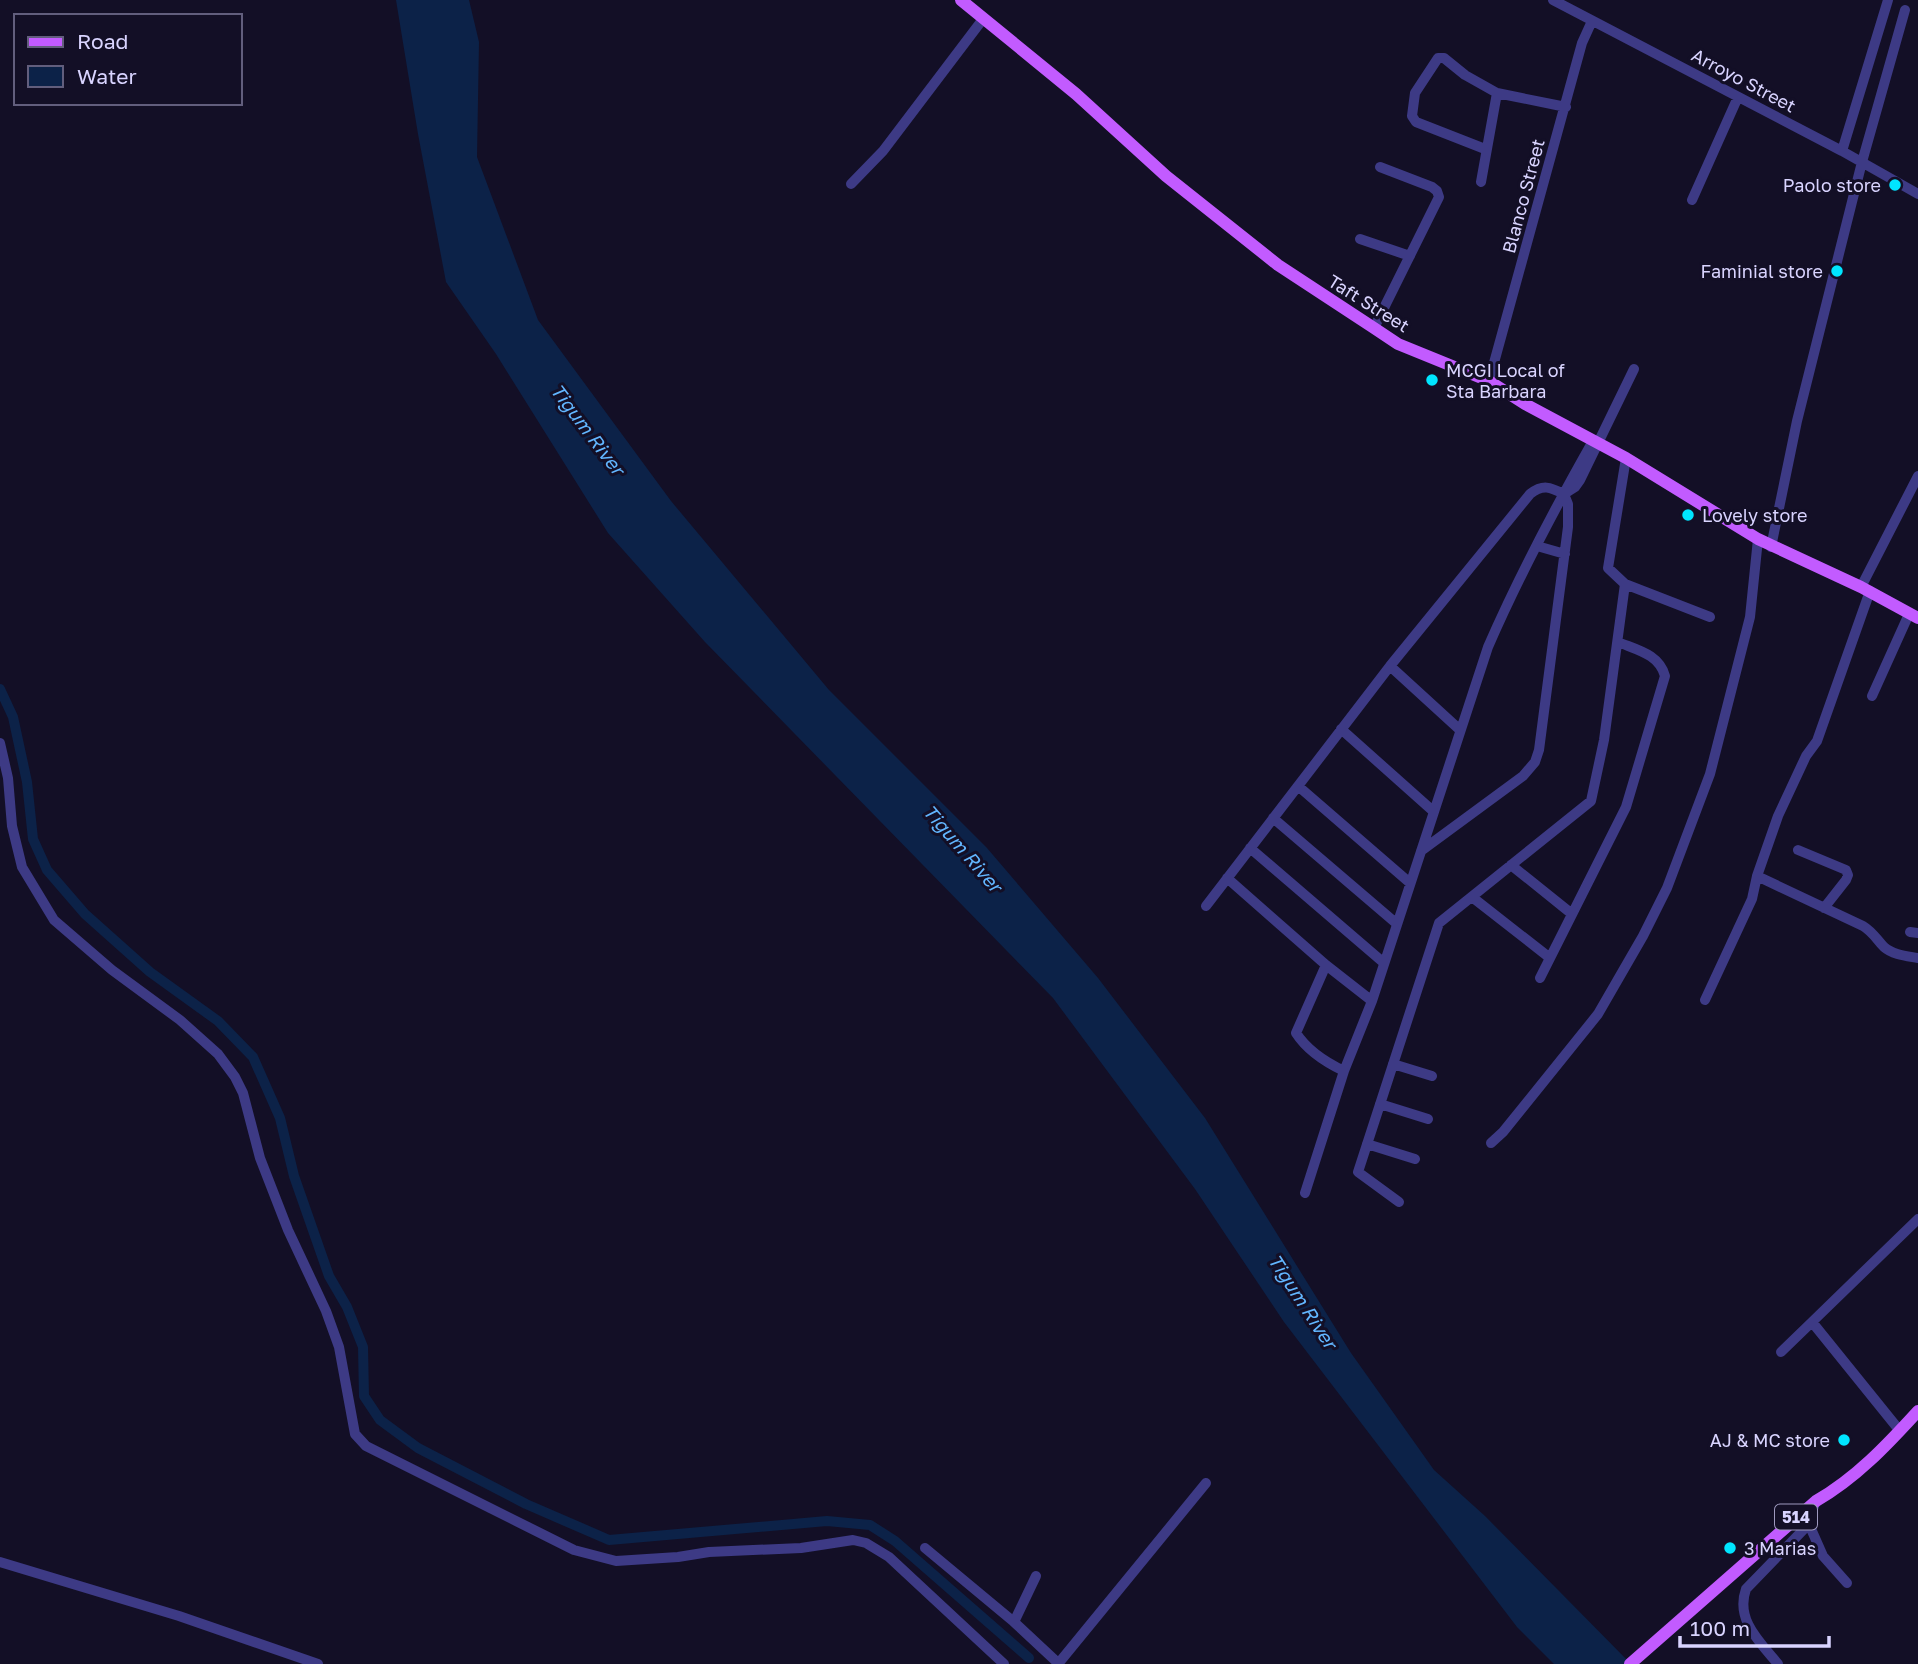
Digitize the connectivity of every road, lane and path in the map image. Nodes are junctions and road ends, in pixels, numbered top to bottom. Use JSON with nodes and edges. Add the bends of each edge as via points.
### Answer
{"nodes":[{"id":1,"x":961,"y":0,"type":"edge"},
{"id":2,"x":1553,"y":0,"type":"edge"},
{"id":3,"x":1888,"y":0,"type":"edge"},
{"id":4,"x":1905,"y":10,"type":"dead end"},
{"id":5,"x":983,"y":19,"type":"junction"},
{"id":6,"x":1592,"y":21,"type":"junction"},
{"id":7,"x":1869,"y":65,"type":"junction"},
{"id":8,"x":1889,"y":71,"type":"junction"},
{"id":9,"x":1497,"y":93,"type":"junction"},
{"id":10,"x":1738,"y":97,"type":"junction"},
{"id":11,"x":1566,"y":107,"type":"junction"},
{"id":12,"x":1485,"y":149,"type":"junction"},
{"id":13,"x":1842,"y":151,"type":"junction"},
{"id":14,"x":1863,"y":162,"type":"junction"},
{"id":15,"x":1380,"y":167,"type":"dead end"},
{"id":16,"x":1481,"y":182,"type":"dead end"},
{"id":17,"x":851,"y":184,"type":"dead end"},
{"id":18,"x":1918,"y":194,"type":"edge"},
{"id":19,"x":1692,"y":200,"type":"dead end"},
{"id":20,"x":1360,"y":239,"type":"dead end"},
{"id":21,"x":1410,"y":256,"type":"junction"},
{"id":22,"x":1374,"y":328,"type":"junction"},
{"id":23,"x":1634,"y":369,"type":"dead end"},
{"id":24,"x":1489,"y":381,"type":"junction"},
{"id":25,"x":1596,"y":442,"type":"junction"},
{"id":26,"x":1626,"y":458,"type":"junction"},
{"id":27,"x":1918,"y":476,"type":"edge"},
{"id":28,"x":1915,"y":490,"type":"edge"},
{"id":29,"x":1564,"y":494,"type":"junction"},
{"id":30,"x":1758,"y":539,"type":"junction"},
{"id":31,"x":1537,"y":546,"type":"junction"},
{"id":32,"x":1771,"y":547,"type":"junction"},
{"id":33,"x":1565,"y":554,"type":"junction"},
{"id":34,"x":1625,"y":584,"type":"junction"},
{"id":35,"x":1866,"y":589,"type":"junction"},
{"id":36,"x":1913,"y":616,"type":"edge"},
{"id":37,"x":1710,"y":617,"type":"dead end"},
{"id":38,"x":1618,"y":642,"type":"junction"},
{"id":39,"x":1390,"y":666,"type":"junction"},
{"id":40,"x":1872,"y":696,"type":"dead end"},
{"id":41,"x":1341,"y":729,"type":"junction"},
{"id":42,"x":1460,"y":730,"type":"junction"},
{"id":43,"x":0,"y":743,"type":"edge"},
{"id":44,"x":1298,"y":786,"type":"junction"},
{"id":45,"x":1433,"y":811,"type":"junction"},
{"id":46,"x":1273,"y":818,"type":"junction"},
{"id":47,"x":1250,"y":848,"type":"junction"},
{"id":48,"x":1798,"y":850,"type":"dead end"},
{"id":49,"x":1421,"y":851,"type":"junction"},
{"id":50,"x":1511,"y":865,"type":"junction"},
{"id":51,"x":1757,"y":876,"type":"junction"},
{"id":52,"x":1227,"y":878,"type":"junction"},
{"id":53,"x":1410,"y":883,"type":"junction"},
{"id":54,"x":1472,"y":897,"type":"junction"},
{"id":55,"x":1206,"y":906,"type":"dead end"},
{"id":56,"x":1824,"y":908,"type":"junction"},
{"id":57,"x":1572,"y":914,"type":"junction"},
{"id":58,"x":1397,"y":924,"type":"junction"},
{"id":59,"x":1550,"y":958,"type":"junction"},
{"id":60,"x":1918,"y":958,"type":"edge"},
{"id":61,"x":1384,"y":963,"type":"junction"},
{"id":62,"x":1326,"y":965,"type":"junction"},
{"id":63,"x":1540,"y":978,"type":"dead end"},
{"id":64,"x":1705,"y":1000,"type":"dead end"},
{"id":65,"x":1372,"y":1001,"type":"junction"},
{"id":66,"x":1393,"y":1064,"type":"junction"},
{"id":67,"x":1344,"y":1071,"type":"junction"},
{"id":68,"x":1432,"y":1076,"type":"dead end"},
{"id":69,"x":1380,"y":1104,"type":"junction"},
{"id":70,"x":1428,"y":1119,"type":"dead end"},
{"id":71,"x":1492,"y":1143,"type":"dead end"},
{"id":72,"x":1367,"y":1144,"type":"junction"},
{"id":73,"x":1415,"y":1159,"type":"dead end"},
{"id":74,"x":1306,"y":1193,"type":"dead end"},
{"id":75,"x":1399,"y":1202,"type":"dead end"},
{"id":76,"x":1918,"y":1219,"type":"edge"},
{"id":77,"x":1812,"y":1322,"type":"junction"},
{"id":78,"x":1781,"y":1352,"type":"dead end"},
{"id":79,"x":1918,"y":1411,"type":"edge"},
{"id":80,"x":1900,"y":1431,"type":"junction"},
{"id":81,"x":1206,"y":1483,"type":"dead end"},
{"id":82,"x":1816,"y":1501,"type":"junction"},
{"id":83,"x":1808,"y":1522,"type":"junction"},
{"id":84,"x":925,"y":1548,"type":"dead end"},
{"id":85,"x":0,"y":1562,"type":"edge"},
{"id":86,"x":1036,"y":1576,"type":"dead end"},
{"id":87,"x":1847,"y":1583,"type":"dead end"},
{"id":88,"x":1014,"y":1622,"type":"junction"},
{"id":89,"x":318,"y":1664,"type":"edge"},
{"id":90,"x":1004,"y":1664,"type":"edge"},
{"id":91,"x":1058,"y":1664,"type":"edge"},
{"id":92,"x":1630,"y":1664,"type":"edge"},
{"id":93,"x":1778,"y":1664,"type":"edge"}],
"edges":[{"from":1,"to":5,"type":"main road","name":"Taft Street"},
{"from":2,"to":6,"type":"street","name":"Arroyo Street"},
{"from":3,"to":7,"type":"street"},
{"from":4,"to":8,"type":"street"},
{"from":5,"to":17,"type":"street","via":[[883,151]]},
{"from":5,"to":22,"type":"main road","name":"Taft Street","via":[[1278,265]]},
{"from":6,"to":10,"type":"street","name":"Arroyo Street"},
{"from":6,"to":11,"type":"street","name":"Blanco Street"},
{"from":7,"to":8,"type":"street"},
{"from":7,"to":13,"type":"street"},
{"from":8,"to":14,"type":"street"},
{"from":9,"to":11,"type":"street"},
{"from":9,"to":12,"type":"street"},
{"from":9,"to":12,"type":"street","via":[[1438,58],[1415,93],[1411,109],[1416,122]]},
{"from":10,"to":13,"type":"street","name":"Arroyo Street"},
{"from":10,"to":19,"type":"street"},
{"from":11,"to":24,"type":"street","name":"Blanco Street"},
{"from":12,"to":16,"type":"street"},
{"from":13,"to":14,"type":"street","name":"Arroyo Street"},
{"from":14,"to":18,"type":"street","name":"Arroyo Street"},
{"from":14,"to":32,"type":"street","via":[[1797,421]]},
{"from":15,"to":21,"type":"street","via":[[1437,191],[1439,197]]},
{"from":20,"to":21,"type":"street"},
{"from":21,"to":22,"type":"street"},
{"from":22,"to":24,"type":"main road","name":"Taft Street","via":[[1398,344]]},
{"from":23,"to":25,"type":"street"},
{"from":24,"to":25,"type":"main road","name":"Taft Street"},
{"from":25,"to":26,"type":"main road","name":"Taft Street"},
{"from":25,"to":29,"type":"street","via":[[1580,480]]},
{"from":26,"to":30,"type":"main road","name":"Taft Street"},
{"from":26,"to":34,"type":"street","via":[[1608,568]]},
{"from":27,"to":28,"type":"street"},
{"from":28,"to":35,"type":"street"},
{"from":29,"to":31,"type":"street"},
{"from":29,"to":33,"type":"street","via":[[1568,504]]},
{"from":29,"to":39,"type":"street","via":[[1539,487],[1530,494]]},
{"from":30,"to":32,"type":"main road","name":"Taft Street"},
{"from":30,"to":71,"type":"street","via":[[1750,617],[1710,774],[1667,888],[1598,1014]]},
{"from":31,"to":33,"type":"street"},
{"from":31,"to":42,"type":"street","via":[[1488,647]]},
{"from":32,"to":35,"type":"main road","name":"Taft Street"},
{"from":33,"to":49,"type":"street","via":[[1535,762],[1523,776]]},
{"from":34,"to":37,"type":"street"},
{"from":34,"to":38,"type":"street"},
{"from":35,"to":36,"type":"main road","name":"Taft Street"},
{"from":35,"to":51,"type":"street","via":[[1817,741],[1778,816]]},
{"from":36,"to":40,"type":"street"},
{"from":38,"to":50,"type":"street","via":[[1591,801]]},
{"from":38,"to":57,"type":"street","via":[[1651,655],[1665,676],[1626,807]]},
{"from":39,"to":41,"type":"street"},
{"from":39,"to":42,"type":"street"},
{"from":41,"to":44,"type":"street"},
{"from":41,"to":45,"type":"street"},
{"from":42,"to":45,"type":"street"},
{"from":43,"to":90,"type":"street","via":[[22,867],[54,920],[180,1020],[226,1063],[239,1085],[260,1158],[339,1347],[355,1434],[366,1446],[574,1550],[616,1561],[853,1540],[866,1543],[888,1557]]},
{"from":44,"to":46,"type":"street"},
{"from":44,"to":53,"type":"street"},
{"from":45,"to":49,"type":"street"},
{"from":46,"to":47,"type":"street"},
{"from":46,"to":58,"type":"street"},
{"from":47,"to":52,"type":"street"},
{"from":47,"to":61,"type":"street"},
{"from":48,"to":56,"type":"street","via":[[1846,870],[1846,880]]},
{"from":49,"to":53,"type":"street"},
{"from":50,"to":54,"type":"street"},
{"from":50,"to":57,"type":"street"},
{"from":51,"to":56,"type":"street"},
{"from":51,"to":64,"type":"street","via":[[1752,899]]},
{"from":52,"to":55,"type":"street"},
{"from":52,"to":62,"type":"street"},
{"from":53,"to":58,"type":"street"},
{"from":54,"to":59,"type":"street"},
{"from":54,"to":66,"type":"street","via":[[1439,923]]},
{"from":56,"to":60,"type":"street","via":[[1871,930],[1892,952]]},
{"from":57,"to":59,"type":"street"},
{"from":58,"to":61,"type":"street"},
{"from":59,"to":63,"type":"street"},
{"from":61,"to":65,"type":"street"},
{"from":62,"to":65,"type":"street"},
{"from":62,"to":67,"type":"street","via":[[1296,1033],[1324,1061]]},
{"from":65,"to":67,"type":"street"},
{"from":66,"to":68,"type":"street"},
{"from":66,"to":69,"type":"street"},
{"from":67,"to":74,"type":"street"},
{"from":69,"to":70,"type":"street"},
{"from":69,"to":72,"type":"street"},
{"from":72,"to":73,"type":"street"},
{"from":72,"to":75,"type":"street","via":[[1358,1172]]},
{"from":76,"to":77,"type":"street"},
{"from":77,"to":78,"type":"street"},
{"from":77,"to":80,"type":"street"},
{"from":79,"to":80,"type":"main road","number":"514"},
{"from":80,"to":82,"type":"main road","number":"514","via":[[1841,1486]]},
{"from":81,"to":91,"type":"street"},
{"from":82,"to":83,"type":"street"},
{"from":82,"to":92,"type":"main road","number":"514"},
{"from":83,"to":87,"type":"street","via":[[1823,1556]]},
{"from":83,"to":93,"type":"street","via":[[1746,1589],[1742,1601],[1748,1627]]},
{"from":84,"to":88,"type":"street"},
{"from":85,"to":89,"type":"street"},
{"from":86,"to":88,"type":"street"},
{"from":88,"to":91,"type":"street"}]}
